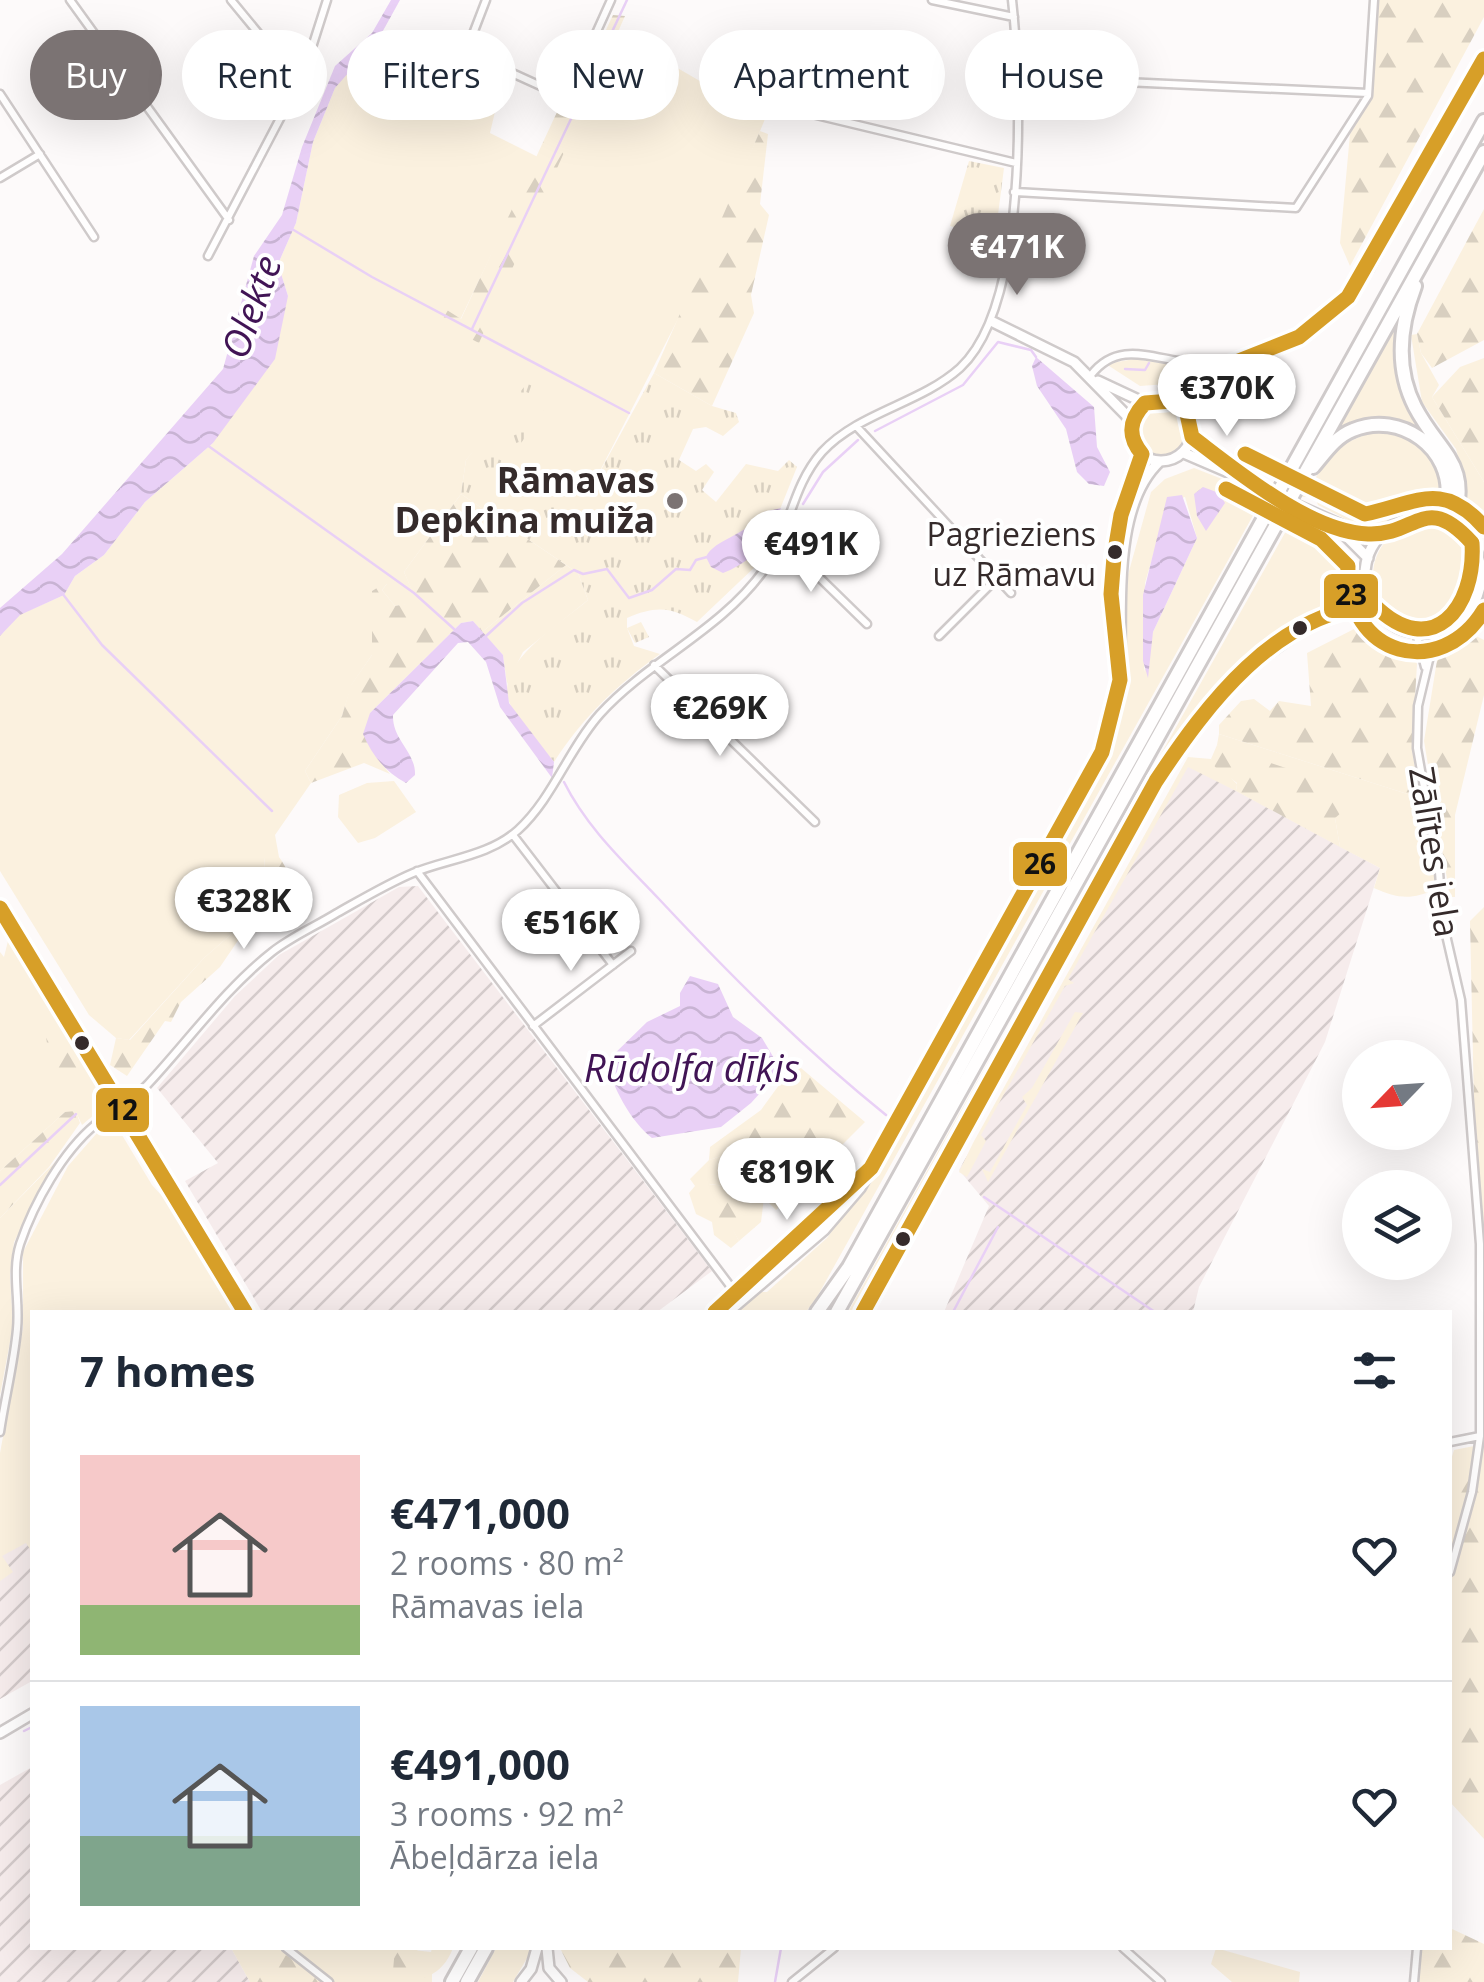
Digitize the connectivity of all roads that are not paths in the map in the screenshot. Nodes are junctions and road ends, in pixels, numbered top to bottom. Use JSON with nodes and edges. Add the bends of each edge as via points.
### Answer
{"nodes":[{"id":1,"x":70,"y":0,"type":"edge"},
{"id":2,"x":230,"y":0,"type":"edge"},
{"id":3,"x":327,"y":0,"type":"edge"},
{"id":4,"x":486,"y":0,"type":"edge"},
{"id":5,"x":611,"y":0,"type":"edge"},
{"id":6,"x":932,"y":0,"type":"edge"},
{"id":7,"x":1012,"y":0,"type":"edge"},
{"id":8,"x":1371,"y":0,"type":"edge"},
{"id":9,"x":1014,"y":17,"type":"junction"},
{"id":10,"x":255,"y":30,"type":"edge"},
{"id":11,"x":317,"y":30,"type":"edge"},
{"id":12,"x":1014,"y":30,"type":"edge"},
{"id":13,"x":1484,"y":59,"type":"edge"},
{"id":14,"x":1139,"y":83,"type":"edge"},
{"id":15,"x":1368,"y":93,"type":"junction"},
{"id":16,"x":0,"y":94,"type":"edge"},
{"id":17,"x":281,"y":120,"type":"edge"},
{"id":18,"x":836,"y":120,"type":"edge"},
{"id":19,"x":1016,"y":120,"type":"edge"},
{"id":20,"x":1484,"y":121,"type":"edge"},
{"id":21,"x":1484,"y":152,"type":"edge"},
{"id":22,"x":40,"y":154,"type":"junction"},
{"id":23,"x":1016,"y":164,"type":"junction"},
{"id":24,"x":0,"y":178,"type":"edge"},
{"id":25,"x":1014,"y":192,"type":"junction"},
{"id":26,"x":229,"y":220,"type":"junction"},
{"id":27,"x":94,"y":237,"type":"dead end"},
{"id":28,"x":208,"y":256,"type":"dead end"},
{"id":29,"x":1419,"y":264,"type":"junction"},
{"id":30,"x":992,"y":322,"type":"junction"},
{"id":31,"x":1178,"y":361,"type":"dead end"},
{"id":32,"x":1216,"y":370,"type":"junction"},
{"id":33,"x":1093,"y":377,"type":"junction"},
{"id":34,"x":1172,"y":401,"type":"junction"},
{"id":35,"x":1145,"y":403,"type":"junction"},
{"id":36,"x":1187,"y":414,"type":"junction"},
{"id":37,"x":1131,"y":420,"type":"junction"},
{"id":38,"x":857,"y":427,"type":"junction"},
{"id":39,"x":1192,"y":437,"type":"junction"},
{"id":40,"x":1184,"y":452,"type":"junction"},
{"id":41,"x":1142,"y":454,"type":"junction"},
{"id":42,"x":1160,"y":462,"type":"junction"},
{"id":43,"x":1234,"y":471,"type":"junction"},
{"id":44,"x":1302,"y":473,"type":"junction"},
{"id":45,"x":1268,"y":490,"type":"dead end"},
{"id":46,"x":1298,"y":506,"type":"dead end"},
{"id":47,"x":1434,"y":518,"type":"junction"},
{"id":48,"x":1332,"y":523,"type":"junction"},
{"id":49,"x":1453,"y":525,"type":"junction"},
{"id":50,"x":1385,"y":531,"type":"junction"},
{"id":51,"x":780,"y":540,"type":"junction"},
{"id":52,"x":1479,"y":545,"type":"edge"},
{"id":53,"x":1368,"y":558,"type":"junction"},
{"id":54,"x":1482,"y":567,"type":"edge"},
{"id":55,"x":997,"y":578,"type":"junction"},
{"id":56,"x":1366,"y":584,"type":"junction"},
{"id":57,"x":1011,"y":592,"type":"dead end"},
{"id":58,"x":1473,"y":604,"type":"junction"},
{"id":59,"x":1374,"y":606,"type":"junction"},
{"id":60,"x":1484,"y":611,"type":"edge"},
{"id":61,"x":1325,"y":614,"type":"junction"},
{"id":62,"x":867,"y":624,"type":"dead end"},
{"id":63,"x":1436,"y":632,"type":"junction"},
{"id":64,"x":1416,"y":633,"type":"junction"},
{"id":65,"x":939,"y":636,"type":"dead end"},
{"id":66,"x":1118,"y":648,"type":"junction"},
{"id":67,"x":654,"y":665,"type":"junction"},
{"id":68,"x":1425,"y":668,"type":"junction"},
{"id":69,"x":815,"y":822,"type":"dead end"},
{"id":70,"x":513,"y":835,"type":"junction"},
{"id":71,"x":417,"y":871,"type":"junction"},
{"id":72,"x":0,"y":908,"type":"edge"},
{"id":73,"x":631,"y":952,"type":"dead end"},
{"id":74,"x":613,"y":965,"type":"junction"},
{"id":75,"x":533,"y":1026,"type":"junction"},
{"id":76,"x":121,"y":1108,"type":"junction"},
{"id":77,"x":871,"y":1168,"type":"junction"},
{"id":78,"x":734,"y":1291,"type":"junction"},
{"id":79,"x":245,"y":1310,"type":"edge"},
{"id":80,"x":716,"y":1310,"type":"edge"},
{"id":81,"x":730,"y":1310,"type":"edge"},
{"id":82,"x":820,"y":1310,"type":"edge"},
{"id":83,"x":838,"y":1310,"type":"edge"},
{"id":84,"x":864,"y":1310,"type":"edge"},
{"id":85,"x":0,"y":1432,"type":"edge"},
{"id":86,"x":1480,"y":1436,"type":"junction"},
{"id":87,"x":1452,"y":1442,"type":"edge"},
{"id":88,"x":1452,"y":1565,"type":"edge"},
{"id":89,"x":30,"y":1715,"type":"edge"},
{"id":90,"x":0,"y":1733,"type":"edge"},
{"id":91,"x":289,"y":1950,"type":"edge"},
{"id":92,"x":470,"y":1950,"type":"edge"},
{"id":93,"x":485,"y":1950,"type":"edge"},
{"id":94,"x":536,"y":1950,"type":"edge"},
{"id":95,"x":547,"y":1950,"type":"edge"},
{"id":96,"x":832,"y":1950,"type":"edge"},
{"id":97,"x":1125,"y":1950,"type":"edge"},
{"id":98,"x":1416,"y":1950,"type":"edge"},
{"id":99,"x":549,"y":1968,"type":"junction"},
{"id":100,"x":530,"y":1969,"type":"junction"},
{"id":101,"x":329,"y":1982,"type":"edge"},
{"id":102,"x":452,"y":1982,"type":"edge"},
{"id":103,"x":466,"y":1982,"type":"edge"},
{"id":104,"x":520,"y":1982,"type":"edge"},
{"id":105,"x":562,"y":1982,"type":"edge"},
{"id":106,"x":792,"y":1982,"type":"edge"},
{"id":107,"x":1161,"y":1982,"type":"edge"},
{"id":108,"x":1414,"y":1982,"type":"edge"}],
"edges":[{"from":1,"to":26,"type":"street"},
{"from":2,"to":10,"type":"street"},
{"from":3,"to":11,"type":"street"},
{"from":4,"to":5,"type":"street","via":[[466,52],[556,93],[570,90]]},
{"from":6,"to":9,"type":"street"},
{"from":7,"to":9,"type":"street"},
{"from":8,"to":15,"type":"street"},
{"from":9,"to":12,"type":"street"},
{"from":13,"to":32,"type":"main road","via":[[1369,268],[1340,307],[1299,337]]},
{"from":14,"to":15,"type":"street"},
{"from":15,"to":25,"type":"street","via":[[1296,208]]},
{"from":16,"to":22,"type":"street"},
{"from":17,"to":26,"type":"street"},
{"from":18,"to":23,"type":"street"},
{"from":19,"to":23,"type":"street"},
{"from":20,"to":82,"type":"highway"},
{"from":21,"to":29,"type":"highway"},
{"from":22,"to":24,"type":"street"},
{"from":22,"to":27,"type":"street"},
{"from":23,"to":25,"type":"street"},
{"from":25,"to":30,"type":"street"},
{"from":26,"to":28,"type":"street"},
{"from":29,"to":44,"type":"highway"},
{"from":29,"to":49,"type":"highway","via":[[1402,356],[1415,406],[1457,472]]},
{"from":30,"to":33,"type":"main road","via":[[1053,349]]},
{"from":30,"to":38,"type":"street","via":[[948,378]]},
{"from":31,"to":33,"type":"street","via":[[1120,354],[1104,360]]},
{"from":32,"to":34,"type":"main road"},
{"from":32,"to":36,"type":"main road"},
{"from":33,"to":35,"type":"main road"},
{"from":33,"to":37,"type":"main road"},
{"from":34,"to":35,"type":"main road"},
{"from":34,"to":36,"type":"main road"},
{"from":35,"to":37,"type":"main road"},
{"from":36,"to":39,"type":"main road"},
{"from":37,"to":41,"type":"main road","via":[[1131,439]]},
{"from":38,"to":51,"type":"street","via":[[808,469]]},
{"from":38,"to":55,"type":"street"},
{"from":39,"to":40,"type":"main road"},
{"from":39,"to":43,"type":"main road"},
{"from":40,"to":42,"type":"main road"},
{"from":40,"to":43,"type":"main road"},
{"from":41,"to":42,"type":"main road"},
{"from":41,"to":66,"type":"main road","via":[[1114,557]]},
{"from":42,"to":66,"type":"main road","via":[[1144,480],[1130,521]]},
{"from":43,"to":45,"type":"main road"},
{"from":44,"to":47,"type":"highway","via":[[1356,428],[1397,426],[1426,442],[1442,464],[1447,500]]},
{"from":44,"to":83,"type":"highway"},
{"from":46,"to":48,"type":"main road"},
{"from":47,"to":49,"type":"main road"},
{"from":47,"to":50,"type":"main road","via":[[1411,518]]},
{"from":48,"to":50,"type":"main road","via":[[1361,534]]},
{"from":48,"to":53,"type":"main road"},
{"from":49,"to":52,"type":"main road"},
{"from":50,"to":53,"type":"main road"},
{"from":51,"to":62,"type":"street"},
{"from":51,"to":67,"type":"street","via":[[742,595]]},
{"from":52,"to":54,"type":"main road"},
{"from":53,"to":56,"type":"main road"},
{"from":54,"to":58,"type":"main road"},
{"from":55,"to":57,"type":"street"},
{"from":55,"to":65,"type":"street"},
{"from":56,"to":59,"type":"main road"},
{"from":56,"to":61,"type":"main road"},
{"from":58,"to":60,"type":"main road"},
{"from":58,"to":63,"type":"main road"},
{"from":59,"to":61,"type":"main road"},
{"from":59,"to":64,"type":"main road"},
{"from":61,"to":84,"type":"main road","via":[[1248,668],[1202,712],[1171,757]]},
{"from":63,"to":64,"type":"main road"},
{"from":63,"to":68,"type":"street","name":"Zālītes iela"},
{"from":64,"to":68,"type":"street","name":"Zālītes iela"},
{"from":66,"to":77,"type":"main road","via":[[1118,693],[1102,752]]},
{"from":67,"to":69,"type":"street"},
{"from":67,"to":70,"type":"street","via":[[599,715]]},
{"from":68,"to":86,"type":"street","name":"Zālītes iela","via":[[1417,748],[1468,1060],[1480,1244]]},
{"from":70,"to":71,"type":"street"},
{"from":70,"to":74,"type":"street"},
{"from":71,"to":75,"type":"street"},
{"from":71,"to":76,"type":"street","via":[[276,949]]},
{"from":72,"to":76,"type":"main road"},
{"from":73,"to":74,"type":"street"},
{"from":74,"to":75,"type":"street"},
{"from":75,"to":78,"type":"street"},
{"from":76,"to":79,"type":"main road"},
{"from":76,"to":85,"type":"street","via":[[79,1141],[25,1230],[16,1262],[17,1334]]},
{"from":77,"to":78,"type":"main road"},
{"from":77,"to":81,"type":"main road","via":[[824,1230]]},
{"from":78,"to":80,"type":"main road"},
{"from":86,"to":87,"type":"street"},
{"from":86,"to":88,"type":"street","name":"Zālītes iela"},
{"from":89,"to":90,"type":"main road"},
{"from":91,"to":101,"type":"street"},
{"from":92,"to":102,"type":"highway"},
{"from":93,"to":103,"type":"highway"},
{"from":94,"to":100,"type":"main road"},
{"from":95,"to":99,"type":"main road"},
{"from":96,"to":106,"type":"street"},
{"from":97,"to":107,"type":"street"},
{"from":98,"to":108,"type":"street"},
{"from":99,"to":100,"type":"main road"},
{"from":99,"to":105,"type":"main road"},
{"from":100,"to":104,"type":"main road"}]}
